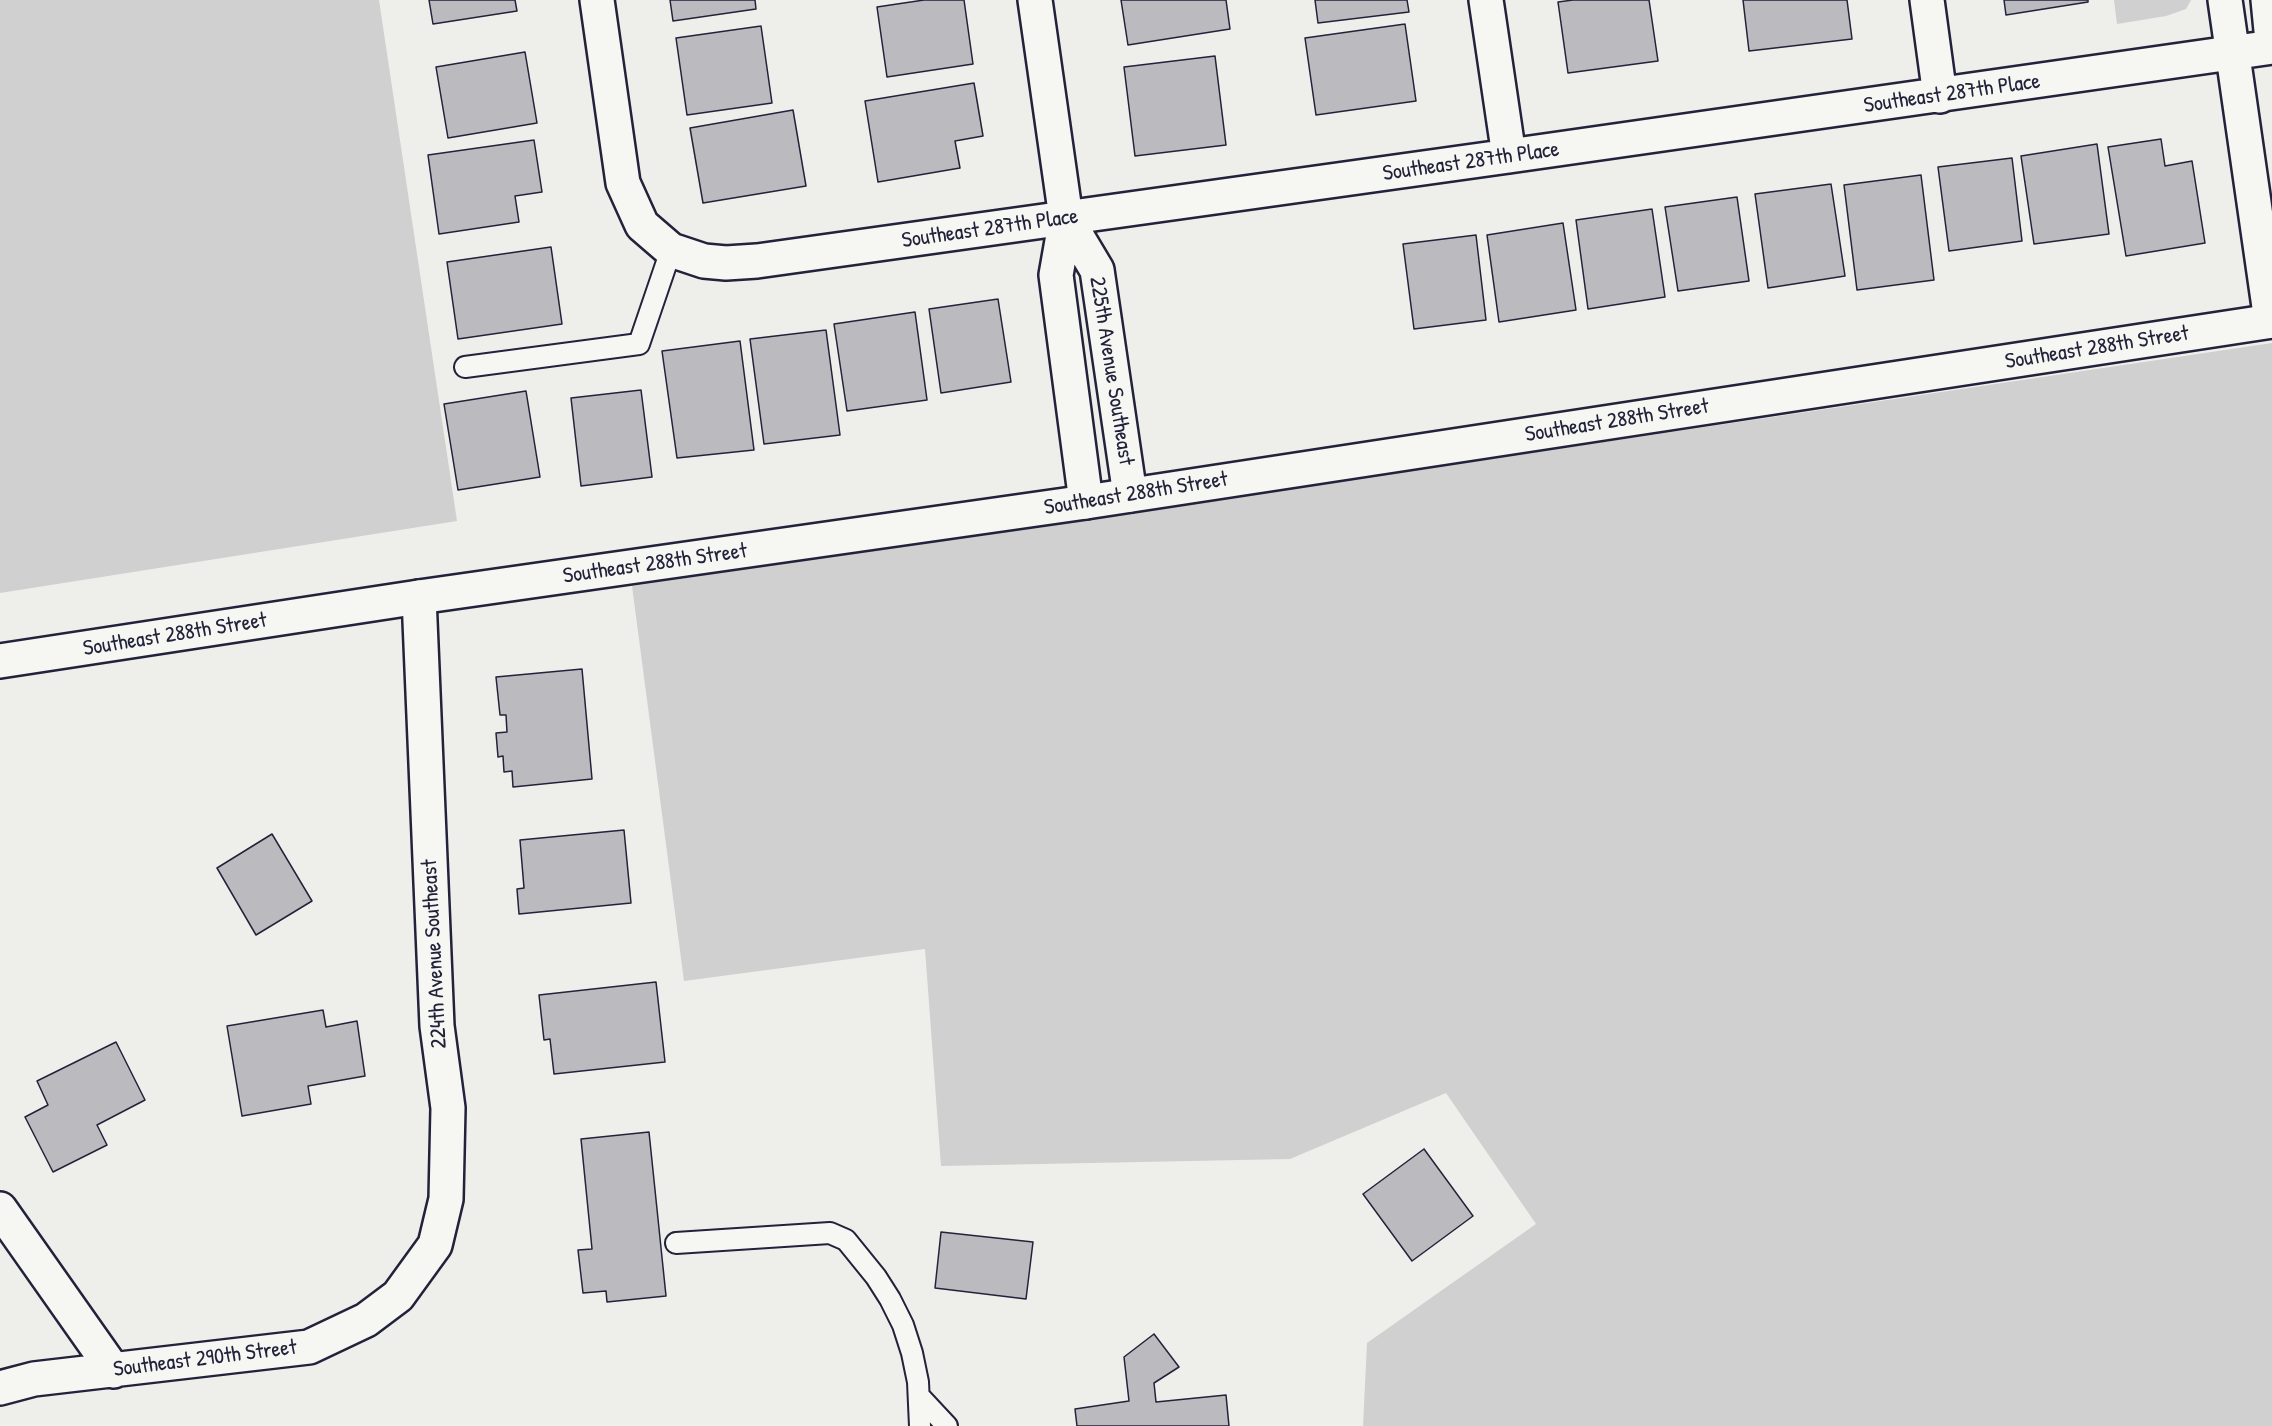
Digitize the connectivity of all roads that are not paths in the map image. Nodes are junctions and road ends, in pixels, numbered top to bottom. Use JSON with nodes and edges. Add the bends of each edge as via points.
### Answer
{"nodes":[{"id":1,"x":597,"y":0,"type":"edge"},
{"id":2,"x":1035,"y":0,"type":"edge"},
{"id":3,"x":1486,"y":0,"type":"edge"},
{"id":4,"x":1927,"y":0,"type":"edge"},
{"id":5,"x":2225,"y":0,"type":"edge"},
{"id":6,"x":2268,"y":0,"type":"edge"},
{"id":7,"x":2272,"y":41,"type":"edge"},
{"id":8,"x":2272,"y":48,"type":"edge"},
{"id":9,"x":2232,"y":54,"type":"junction"},
{"id":10,"x":1940,"y":96,"type":"junction"},
{"id":11,"x":1509,"y":156,"type":"junction"},
{"id":12,"x":1066,"y":218,"type":"junction"},
{"id":13,"x":671,"y":250,"type":"junction"},
{"id":14,"x":2271,"y":321,"type":"edge"},
{"id":15,"x":465,"y":367,"type":"dead end"},
{"id":16,"x":1130,"y":495,"type":"junction"},
{"id":17,"x":1086,"y":502,"type":"junction"},
{"id":18,"x":419,"y":597,"type":"junction"},
{"id":19,"x":0,"y":662,"type":"edge"},
{"id":20,"x":0,"y":1209,"type":"edge"},
{"id":21,"x":676,"y":1243,"type":"dead end"},
{"id":22,"x":398,"y":1296,"type":"joint"},
{"id":23,"x":114,"y":1371,"type":"junction"},
{"id":24,"x":0,"y":1388,"type":"edge"},
{"id":25,"x":919,"y":1396,"type":"junction"},
{"id":26,"x":920,"y":1426,"type":"edge"},
{"id":27,"x":947,"y":1426,"type":"edge"}],
"edges":[{"from":1,"to":13,"type":"street","via":[[623,183],[642,225]]},
{"from":2,"to":12,"type":"street","name":"225th Avenue Southeast"},
{"from":3,"to":11,"type":"street"},
{"from":4,"to":10,"type":"street"},
{"from":5,"to":9,"type":"street"},
{"from":6,"to":7,"type":"street"},
{"from":8,"to":9,"type":"street","name":"Southeast 287th Place"},
{"from":9,"to":10,"type":"street","name":"Southeast 287th Place"},
{"from":9,"to":14,"type":"street"},
{"from":10,"to":11,"type":"street","name":"Southeast 287th Place"},
{"from":11,"to":12,"type":"street","name":"Southeast 287th Place"},
{"from":12,"to":13,"type":"street","name":"Southeast 287th Place","via":[[758,261],[704,261]]},
{"from":12,"to":16,"type":"street","name":"225th Avenue Southeast","via":[[1097,270]]},
{"from":12,"to":17,"type":"street","name":"225th Avenue Southeast","via":[[1056,275]]},
{"from":13,"to":15,"type":"lane","via":[[639,344]]},
{"from":14,"to":16,"type":"street","name":"Southeast 288th Street"},
{"from":16,"to":17,"type":"street","name":"Southeast 288th Street"},
{"from":17,"to":18,"type":"street","name":"Southeast 288th Street"},
{"from":18,"to":19,"type":"street","name":"Southeast 288th Street"},
{"from":18,"to":22,"type":"street","name":"224th Avenue Southeast","via":[[437,1026],[448,1108],[446,1199],[435,1245]]},
{"from":20,"to":23,"type":"street"},
{"from":21,"to":25,"type":"lane","via":[[838,1235],[853,1246],[890,1299],[912,1353]]},
{"from":22,"to":23,"type":"street","name":"Southeast 290th Street","via":[[366,1320],[309,1347]]},
{"from":23,"to":24,"type":"street","name":"Southeast 290th Street","via":[[34,1379]]},
{"from":25,"to":26,"type":"lane"},
{"from":25,"to":27,"type":"lane"}]}
